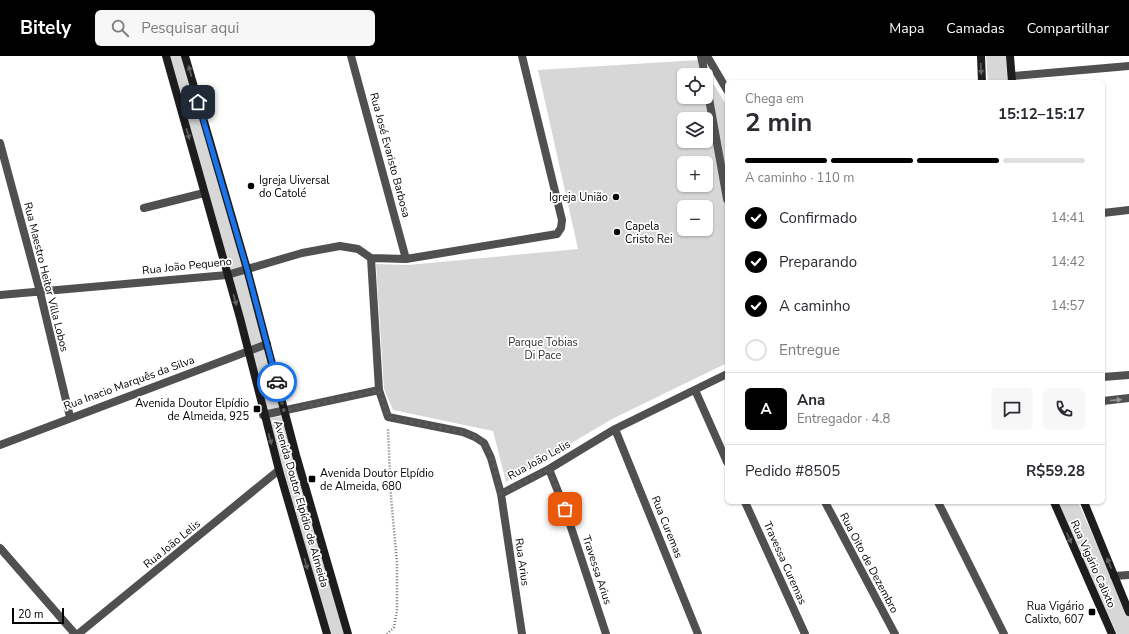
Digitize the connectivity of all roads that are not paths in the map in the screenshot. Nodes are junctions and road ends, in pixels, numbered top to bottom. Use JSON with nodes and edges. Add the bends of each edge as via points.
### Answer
{"nodes":[{"id":1,"x":166,"y":56,"type":"edge"},
{"id":2,"x":185,"y":56,"type":"edge"},
{"id":3,"x":351,"y":56,"type":"edge"},
{"id":4,"x":522,"y":56,"type":"edge"},
{"id":5,"x":701,"y":56,"type":"edge"},
{"id":6,"x":707,"y":56,"type":"edge"},
{"id":7,"x":981,"y":56,"type":"edge"},
{"id":8,"x":1010,"y":56,"type":"edge"},
{"id":9,"x":1129,"y":66,"type":"edge"},
{"id":10,"x":704,"y":68,"type":"edge"},
{"id":11,"x":1012,"y":79,"type":"edge"},
{"id":12,"x":982,"y":80,"type":"edge"},
{"id":13,"x":725,"y":87,"type":"edge"},
{"id":14,"x":710,"y":104,"type":"edge"},
{"id":15,"x":0,"y":143,"type":"edge"},
{"id":16,"x":725,"y":188,"type":"edge"},
{"id":17,"x":204,"y":192,"type":"junction"},
{"id":18,"x":144,"y":208,"type":"dead end"},
{"id":19,"x":1129,"y":210,"type":"edge"},
{"id":20,"x":1105,"y":213,"type":"edge"},
{"id":21,"x":371,"y":258,"type":"junction"},
{"id":22,"x":406,"y":259,"type":"junction"},
{"id":23,"x":247,"y":269,"type":"junction"},
{"id":24,"x":227,"y":275,"type":"junction"},
{"id":25,"x":40,"y":292,"type":"junction"},
{"id":26,"x":0,"y":294,"type":"edge"},
{"id":27,"x":267,"y":344,"type":"junction"},
{"id":28,"x":249,"y":351,"type":"junction"},
{"id":29,"x":725,"y":375,"type":"edge"},
{"id":30,"x":1129,"y":375,"type":"edge"},
{"id":31,"x":1105,"y":377,"type":"edge"},
{"id":32,"x":379,"y":390,"type":"junction"},
{"id":33,"x":694,"y":390,"type":"junction"},
{"id":34,"x":1129,"y":398,"type":"edge"},
{"id":35,"x":1105,"y":401,"type":"edge"},
{"id":36,"x":284,"y":411,"type":"junction"},
{"id":37,"x":263,"y":415,"type":"junction"},
{"id":38,"x":70,"y":417,"type":"junction"},
{"id":39,"x":615,"y":429,"type":"junction"},
{"id":40,"x":0,"y":445,"type":"edge"},
{"id":41,"x":725,"y":458,"type":"edge"},
{"id":42,"x":549,"y":469,"type":"junction"},
{"id":43,"x":279,"y":470,"type":"junction"},
{"id":44,"x":501,"y":494,"type":"junction"},
{"id":45,"x":746,"y":504,"type":"edge"},
{"id":46,"x":826,"y":504,"type":"edge"},
{"id":47,"x":939,"y":504,"type":"edge"},
{"id":48,"x":1055,"y":504,"type":"edge"},
{"id":49,"x":1085,"y":504,"type":"edge"},
{"id":50,"x":0,"y":548,"type":"edge"},
{"id":51,"x":1129,"y":575,"type":"edge"},
{"id":52,"x":1114,"y":576,"type":"junction"},
{"id":53,"x":1129,"y":612,"type":"edge"},
{"id":54,"x":77,"y":634,"type":"edge"},
{"id":55,"x":327,"y":634,"type":"edge"},
{"id":56,"x":348,"y":634,"type":"edge"},
{"id":57,"x":522,"y":634,"type":"edge"},
{"id":58,"x":606,"y":634,"type":"edge"},
{"id":59,"x":698,"y":634,"type":"edge"},
{"id":60,"x":805,"y":634,"type":"edge"},
{"id":61,"x":895,"y":634,"type":"edge"},
{"id":62,"x":1004,"y":634,"type":"edge"},
{"id":63,"x":1112,"y":634,"type":"edge"}],
"edges":[{"from":1,"to":17,"type":"main road","name":"Avenida Doutor Elpídio de Almeida","one_way":true},
{"from":23,"to":2,"type":"main road","name":"Avenida Doutor Elpídio de Almeida","one_way":true},
{"from":3,"to":22,"type":"street","name":"Rua José Evaristo Barbosa"},
{"from":4,"to":22,"type":"street","name":"Rua João Pequeno","via":[[562,220],[561,228],[557,234]]},
{"from":5,"to":10,"type":"street"},
{"from":6,"to":13,"type":"street"},
{"from":7,"to":12,"type":"main road","one_way":true},
{"from":8,"to":11,"type":"main road"},
{"from":9,"to":11,"type":"street"},
{"from":14,"to":16,"type":"street"},
{"from":15,"to":25,"type":"street","name":"Rua Maestro Heitor Villa Lobos"},
{"from":17,"to":18,"type":"street"},
{"from":17,"to":24,"type":"main road","name":"Avenida Doutor Elpídio de Almeida"},
{"from":19,"to":20,"type":"street"},
{"from":21,"to":22,"type":"street","name":"Rua João Pequeno"},
{"from":21,"to":23,"type":"street","name":"Rua João Pequeno","via":[[358,249],[340,246],[302,253]]},
{"from":21,"to":32,"type":"street"},
{"from":23,"to":24,"type":"street","name":"Rua João Pequeno"},
{"from":23,"to":27,"type":"main road","name":"Avenida Doutor Elpídio de Almeida"},
{"from":24,"to":25,"type":"street","name":"Rua João Pequeno"},
{"from":24,"to":28,"type":"main road","name":"Avenida Doutor Elpídio de Almeida","one_way":true},
{"from":25,"to":26,"type":"street","name":"Rua João Pequeno"},
{"from":25,"to":38,"type":"street","name":"Rua Maestro Heitor Villa Lobos"},
{"from":27,"to":28,"type":"street","name":"Rua Inacio Marquês da Silva"},
{"from":27,"to":36,"type":"main road","name":"Avenida Doutor Elpídio de Almeida"},
{"from":28,"to":37,"type":"main road","name":"Avenida Doutor Elpídio de Almeida"},
{"from":28,"to":38,"type":"street","name":"Rua Inacio Marquês da Silva"},
{"from":29,"to":33,"type":"street","name":"Rua João Lelis"},
{"from":30,"to":31,"type":"street"},
{"from":32,"to":36,"type":"street"},
{"from":32,"to":44,"type":"street","name":"Rua João Lelis","via":[[388,417],[463,432],[484,443]]},
{"from":33,"to":39,"type":"street","name":"Rua João Lelis"},
{"from":33,"to":41,"type":"street"},
{"from":35,"to":34,"type":"street","one_way":true},
{"from":36,"to":37,"type":"street"},
{"from":36,"to":56,"type":"main road","name":"Avenida Doutor Elpídio de Almeida"},
{"from":37,"to":43,"type":"main road","name":"Avenida Doutor Elpídio de Almeida","one_way":true},
{"from":38,"to":40,"type":"street","name":"Rua Inacio Marquês da Silva"},
{"from":39,"to":42,"type":"street","name":"Rua João Lelis"},
{"from":39,"to":59,"type":"street","name":"Rua Curemas"},
{"from":42,"to":44,"type":"street","name":"Rua João Lelis"},
{"from":42,"to":58,"type":"street","name":"Travessa Arius","via":[[565,509]]},
{"from":43,"to":54,"type":"street","name":"Rua João Lelis"},
{"from":43,"to":55,"type":"main road","name":"Avenida Doutor Elpídio de Almeida","one_way":true},
{"from":44,"to":57,"type":"street","name":"Rua Arius"},
{"from":45,"to":60,"type":"street","name":"Travessa Curemas"},
{"from":46,"to":61,"type":"street","name":"Rua Oito de Dezembro"},
{"from":47,"to":62,"type":"street"},
{"from":48,"to":63,"type":"main road","name":"Rua Vigário Calixto","one_way":true},
{"from":52,"to":49,"type":"main road","name":"Rua Vigário Calixto","one_way":true},
{"from":50,"to":54,"type":"street"},
{"from":51,"to":52,"type":"street"},
{"from":52,"to":53,"type":"main road","name":"Rua Vigário Calixto"}]}
